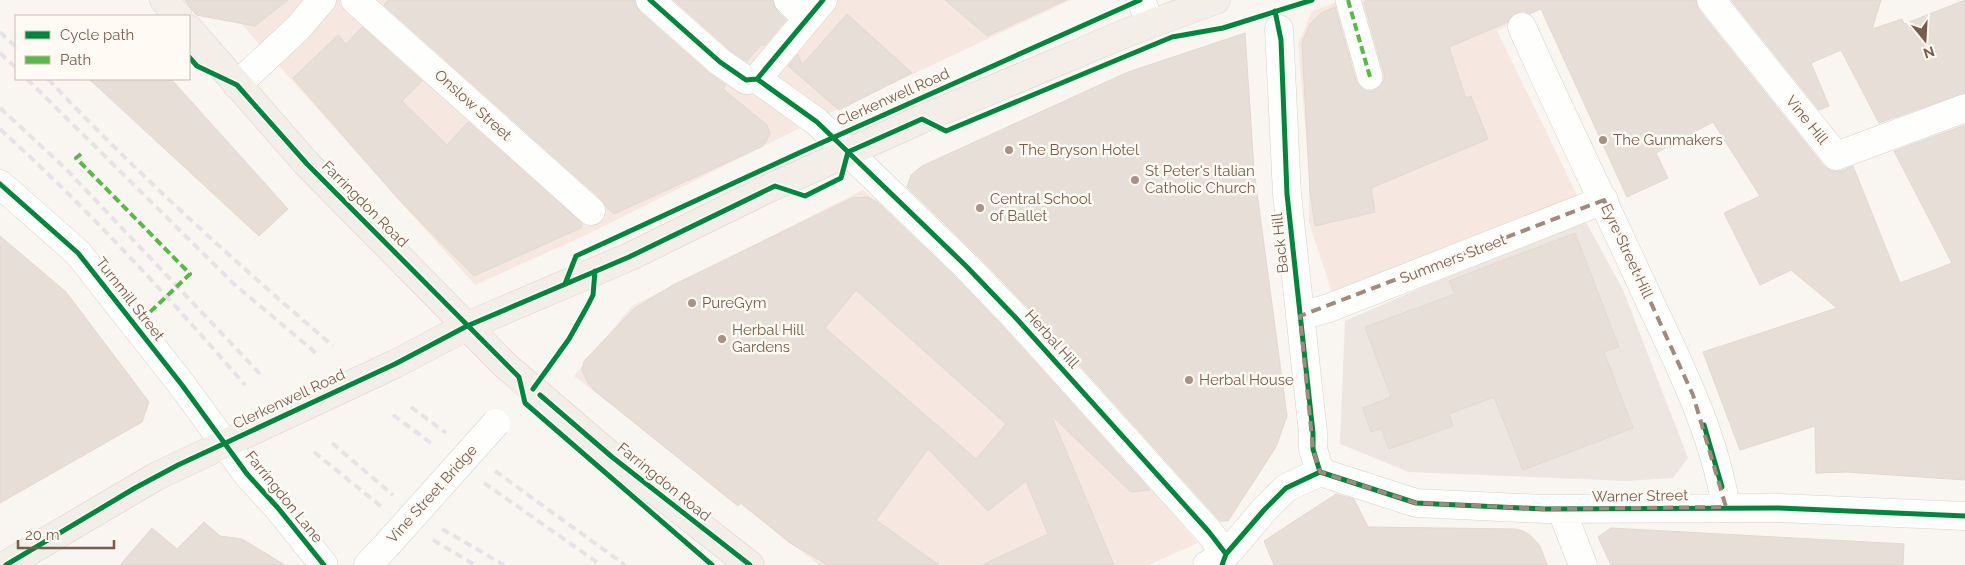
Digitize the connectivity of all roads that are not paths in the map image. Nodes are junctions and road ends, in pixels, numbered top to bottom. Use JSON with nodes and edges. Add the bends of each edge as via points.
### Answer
{"nodes":[{"id":1,"x":164,"y":0,"type":"edge"},
{"id":2,"x":322,"y":0,"type":"edge"},
{"id":3,"x":355,"y":0,"type":"edge"},
{"id":4,"x":650,"y":0,"type":"edge"},
{"id":5,"x":1216,"y":0,"type":"edge"},
{"id":6,"x":1348,"y":0,"type":"edge"},
{"id":7,"x":1711,"y":0,"type":"edge"},
{"id":8,"x":806,"y":6,"type":"edge"},
{"id":9,"x":1177,"y":6,"type":"edge"},
{"id":10,"x":1146,"y":12,"type":"edge"},
{"id":11,"x":177,"y":15,"type":"edge"},
{"id":12,"x":1522,"y":27,"type":"dead end"},
{"id":13,"x":1279,"y":29,"type":"dead end"},
{"id":14,"x":190,"y":30,"type":"edge"},
{"id":15,"x":1370,"y":77,"type":"dead end"},
{"id":16,"x":757,"y":79,"type":"junction"},
{"id":17,"x":236,"y":85,"type":"junction"},
{"id":18,"x":1965,"y":108,"type":"edge"},
{"id":19,"x":848,"y":152,"type":"junction"},
{"id":20,"x":0,"y":184,"type":"edge"},
{"id":21,"x":1604,"y":200,"type":"junction"},
{"id":22,"x":591,"y":210,"type":"dead end"},
{"id":23,"x":1300,"y":316,"type":"junction"},
{"id":24,"x":467,"y":326,"type":"junction"},
{"id":25,"x":496,"y":423,"type":"dead end"},
{"id":26,"x":225,"y":444,"type":"junction"},
{"id":27,"x":1320,"y":472,"type":"junction"},
{"id":28,"x":1726,"y":507,"type":"junction"},
{"id":29,"x":1561,"y":509,"type":"junction"},
{"id":30,"x":1965,"y":516,"type":"edge"},
{"id":31,"x":377,"y":555,"type":"edge"},
{"id":32,"x":1216,"y":560,"type":"edge"},
{"id":33,"x":6,"y":565,"type":"edge"},
{"id":34,"x":324,"y":565,"type":"edge"},
{"id":35,"x":750,"y":565,"type":"edge"},
{"id":36,"x":1583,"y":565,"type":"edge"}],
"edges":[{"from":1,"to":11,"type":"main road"},
{"from":2,"to":17,"type":"street","via":[[298,28]]},
{"from":3,"to":22,"type":"street","name":"Onslow Street"},
{"from":4,"to":16,"type":"street","name":"Herbal Hill","via":[[720,62],[746,80]]},
{"from":5,"to":9,"type":"main road","name":"Clerkenwell Road"},
{"from":6,"to":15,"type":"street"},
{"from":7,"to":18,"type":"street","name":"Vine Hill","via":[[1836,156]]},
{"from":8,"to":16,"type":"street"},
{"from":9,"to":10,"type":"main road","name":"Clerkenwell Road"},
{"from":10,"to":19,"type":"main road","name":"Clerkenwell Road"},
{"from":12,"to":21,"type":"street","name":"Eyre Street Hill"},
{"from":13,"to":23,"type":"street","name":"Back Hill","via":[[1287,194]]},
{"from":14,"to":17,"type":"main road","name":"Farringdon Road"},
{"from":16,"to":19,"type":"street","name":"Herbal Hill","via":[[817,122]]},
{"from":17,"to":24,"type":"main road","name":"Farringdon Road","via":[[307,164]]},
{"from":19,"to":24,"type":"main road","name":"Clerkenwell Road","via":[[629,257]]},
{"from":19,"to":32,"type":"street","name":"Herbal Hill","via":[[1016,317],[1209,532]]},
{"from":20,"to":26,"type":"street","name":"Turnmill Street","via":[[78,253]]},
{"from":21,"to":23,"type":"street","name":"Summers Street","via":[[1329,308]]},
{"from":21,"to":28,"type":"street","name":"Eyre Street Hill","via":[[1693,395]]},
{"from":23,"to":27,"type":"street","name":"Back Hill","via":[[1313,449]]},
{"from":24,"to":26,"type":"main road","name":"Clerkenwell Road","bridge":true},
{"from":24,"to":35,"type":"main road","name":"Farringdon Road","via":[[506,366],[612,457]]},
{"from":25,"to":31,"type":"street","name":"Vine Street Bridge","bridge":true},
{"from":26,"to":33,"type":"main road","name":"Clerkenwell Road","via":[[135,488]]},
{"from":26,"to":34,"type":"street","name":"Farringdon Lane"},
{"from":27,"to":29,"type":"street","name":"Warner Street","via":[[1416,503]]},
{"from":27,"to":32,"type":"street","via":[[1286,488],[1245,534]]},
{"from":28,"to":29,"type":"street","name":"Warner Street"},
{"from":28,"to":30,"type":"street","name":"Warner Street"},
{"from":29,"to":36,"type":"street"}]}
